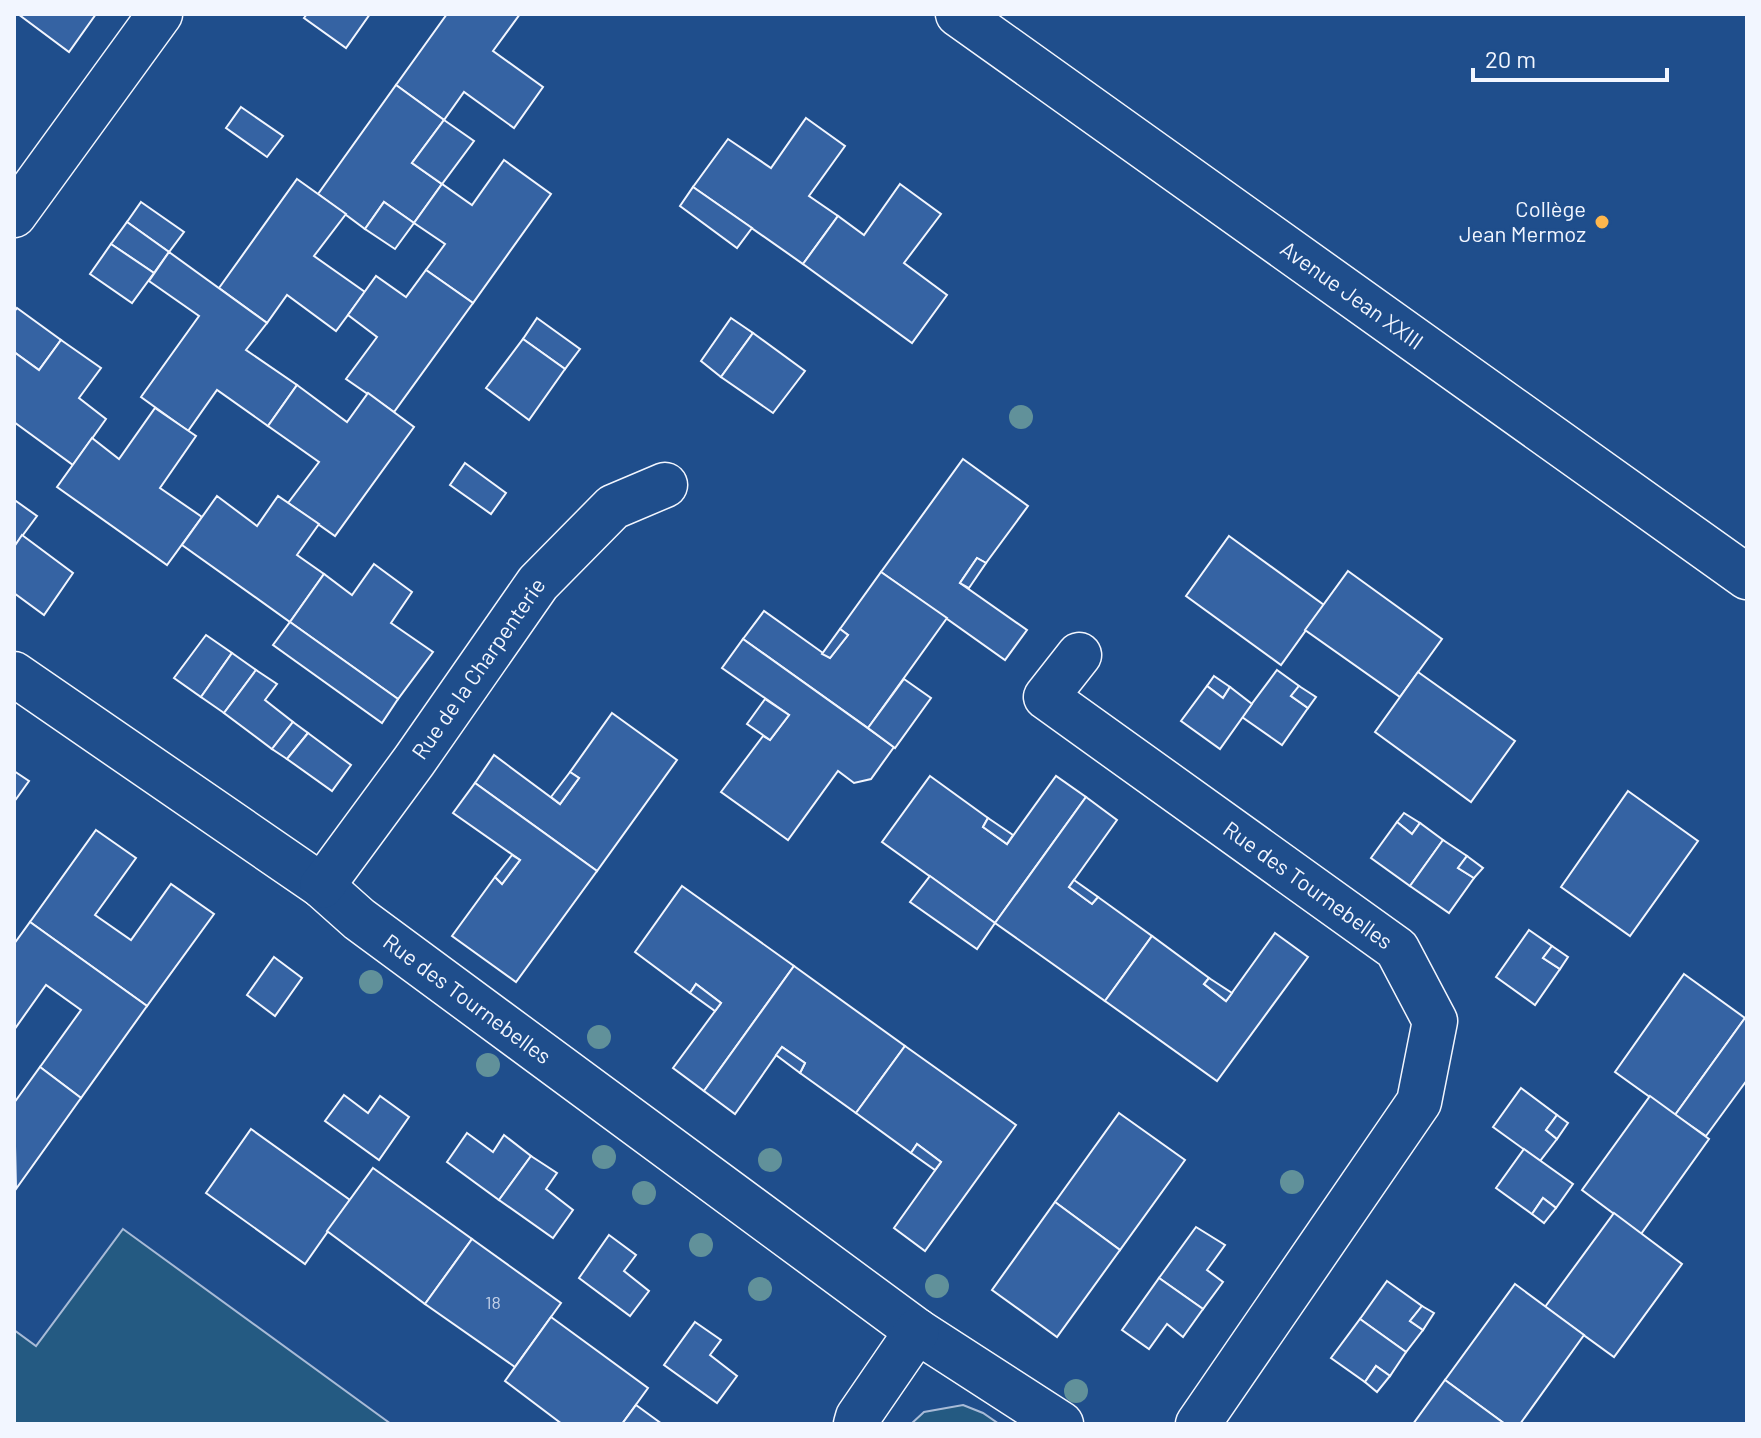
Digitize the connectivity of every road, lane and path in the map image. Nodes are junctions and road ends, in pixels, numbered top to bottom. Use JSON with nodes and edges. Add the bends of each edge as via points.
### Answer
{"nodes":[{"id":1,"x":160,"y":14,"type":"edge"},
{"id":2,"x":958,"y":14,"type":"edge"},
{"id":3,"x":27,"y":170,"type":"edge"},
{"id":4,"x":14,"y":215,"type":"edge"},
{"id":5,"x":665,"y":485,"type":"dead end"},
{"id":6,"x":1747,"y":577,"type":"edge"},
{"id":7,"x":1079,"y":655,"type":"dead end"},
{"id":8,"x":14,"y":674,"type":"edge"},
{"id":9,"x":322,"y":886,"type":"junction"},
{"id":10,"x":917,"y":1331,"type":"junction"},
{"id":11,"x":856,"y":1424,"type":"edge"},
{"id":12,"x":1061,"y":1424,"type":"edge"},
{"id":13,"x":1198,"y":1424,"type":"edge"}],
"edges":[{"from":1,"to":3,"type":"street"},
{"from":2,"to":6,"type":"street","name":"Avenue Jean XXIII"},
{"from":3,"to":4,"type":"street"},
{"from":5,"to":9,"type":"street","name":"Rue de la Charpenterie","via":[[613,507],[538,583]]},
{"from":7,"to":13,"type":"street","name":"Rue des Tournebelles","via":[[1046,697],[1397,949],[1435,1021],[1419,1102]]},
{"from":8,"to":9,"type":"street","name":"Rue des Tournebelles"},
{"from":9,"to":10,"type":"street","name":"Rue des Tournebelles","via":[[359,919]]},
{"from":10,"to":11,"type":"street"},
{"from":10,"to":12,"type":"street","name":"Rue des Tournebelles"}]}
